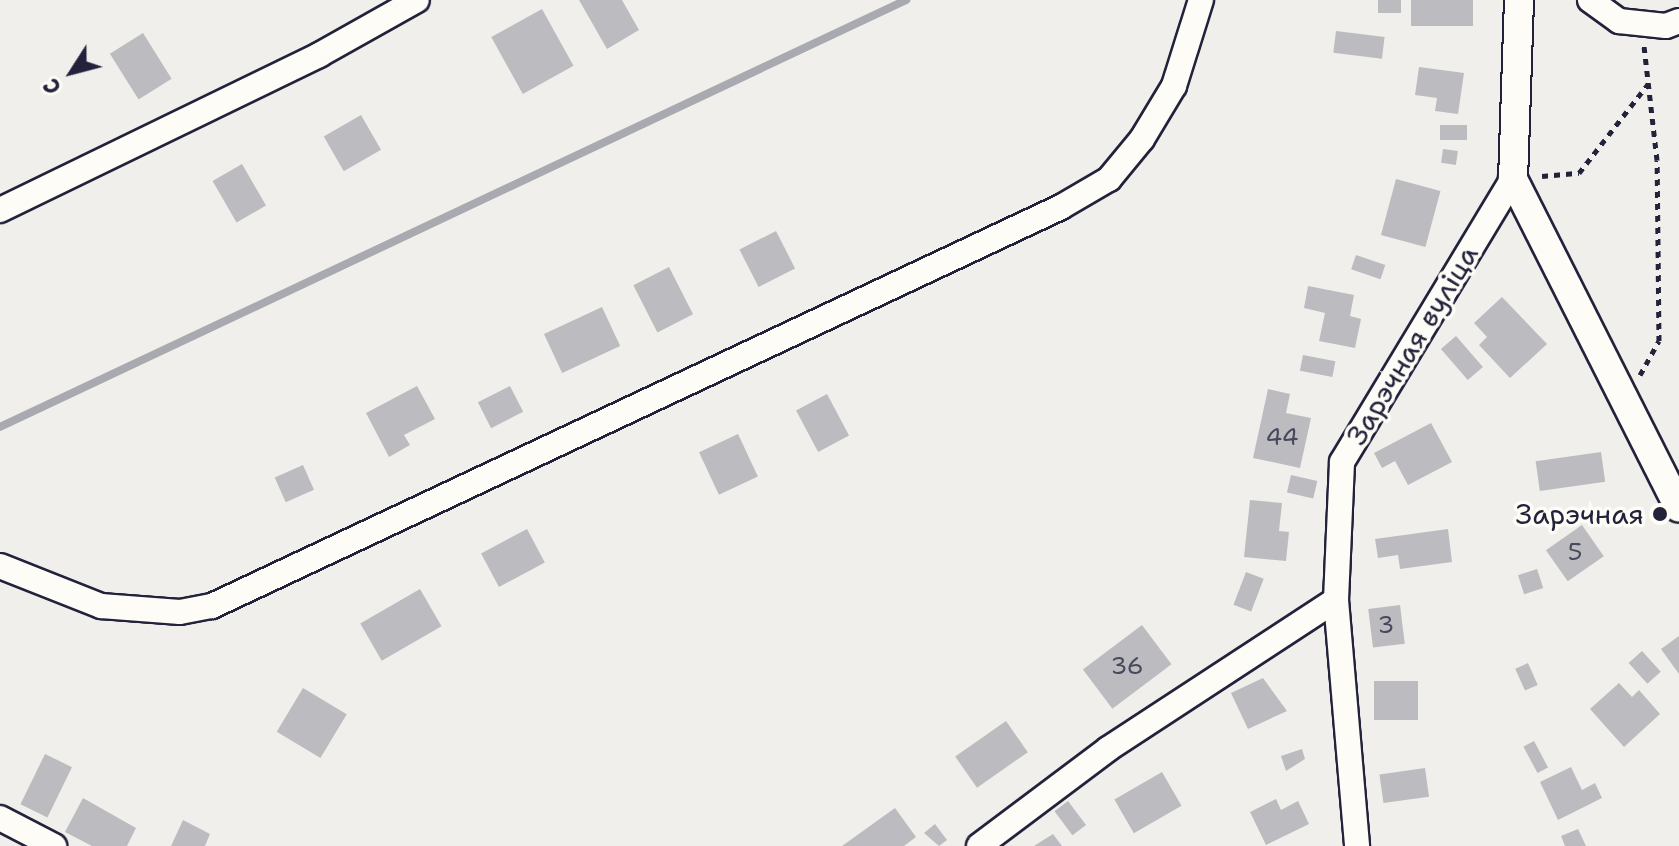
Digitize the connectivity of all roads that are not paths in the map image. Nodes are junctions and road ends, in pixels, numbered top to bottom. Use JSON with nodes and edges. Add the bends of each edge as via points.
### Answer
{"nodes":[{"id":1,"x":417,"y":0,"type":"edge"},
{"id":2,"x":1201,"y":0,"type":"edge"},
{"id":3,"x":1519,"y":0,"type":"edge"},
{"id":4,"x":1590,"y":0,"type":"edge"},
{"id":5,"x":1679,"y":21,"type":"edge"},
{"id":6,"x":1513,"y":179,"type":"junction"},
{"id":7,"x":0,"y":210,"type":"edge"},
{"id":8,"x":1679,"y":507,"type":"edge"},
{"id":9,"x":0,"y":566,"type":"edge"},
{"id":10,"x":1336,"y":600,"type":"junction"},
{"id":11,"x":0,"y":818,"type":"edge"},
{"id":12,"x":54,"y":846,"type":"edge"},
{"id":13,"x":979,"y":846,"type":"edge"},
{"id":14,"x":1357,"y":846,"type":"edge"}],
"edges":[{"from":1,"to":7,"type":"street","via":[[319,55]]},
{"from":2,"to":9,"type":"street","via":[[1174,86],[1142,139],[1109,179],[1061,207],[212,606],[180,612],[101,606]]},
{"from":3,"to":6,"type":"street","name":"Зарэчная вуліца"},
{"from":4,"to":5,"type":"street","via":[[1619,21]]},
{"from":6,"to":8,"type":"street"},
{"from":6,"to":10,"type":"street","name":"Зарэчная вуліца","via":[[1342,462]]},
{"from":10,"to":13,"type":"street","via":[[1108,749]]},
{"from":10,"to":14,"type":"street","name":"Зарэчная вуліца"},
{"from":11,"to":12,"type":"street"}]}
